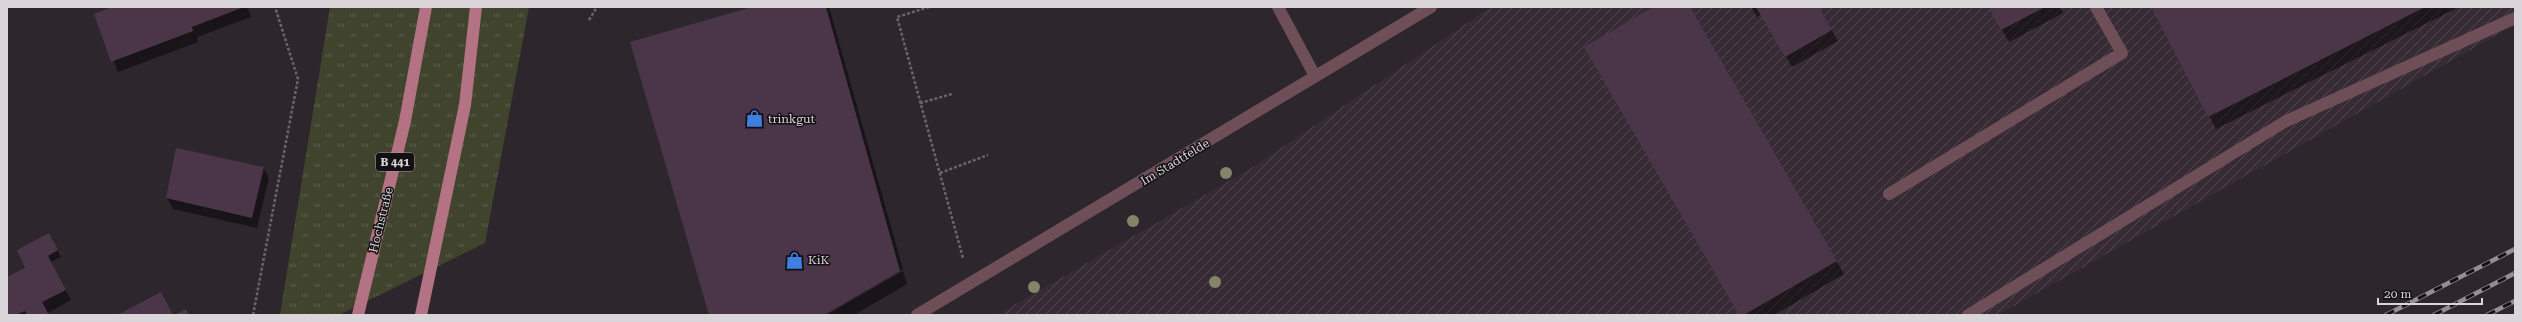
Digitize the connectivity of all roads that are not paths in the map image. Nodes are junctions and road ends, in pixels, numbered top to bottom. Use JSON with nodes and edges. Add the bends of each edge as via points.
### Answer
{"nodes":[{"id":1,"x":426,"y":7,"type":"edge"},
{"id":2,"x":476,"y":7,"type":"edge"},
{"id":3,"x":1278,"y":7,"type":"edge"},
{"id":4,"x":1431,"y":7,"type":"edge"},
{"id":5,"x":2096,"y":7,"type":"edge"},
{"id":6,"x":2515,"y":18,"type":"edge"},
{"id":7,"x":1315,"y":76,"type":"junction"},
{"id":8,"x":1889,"y":194,"type":"dead end"},
{"id":9,"x":358,"y":315,"type":"edge"},
{"id":10,"x":421,"y":315,"type":"edge"},
{"id":11,"x":917,"y":315,"type":"edge"},
{"id":12,"x":1968,"y":315,"type":"edge"}],
"edges":[{"from":1,"to":9,"type":"main road","name":"Hochstraße","number":"B 441","via":[[405,121]]},
{"from":2,"to":10,"type":"main road","via":[[465,105]]},
{"from":3,"to":7,"type":"street"},
{"from":4,"to":7,"type":"street","name":"Im Stadtfelde"},
{"from":5,"to":8,"type":"street","via":[[2122,53]]},
{"from":6,"to":12,"type":"street","via":[[2286,121]]},
{"from":7,"to":11,"type":"street","name":"Im Stadtfelde"}]}
